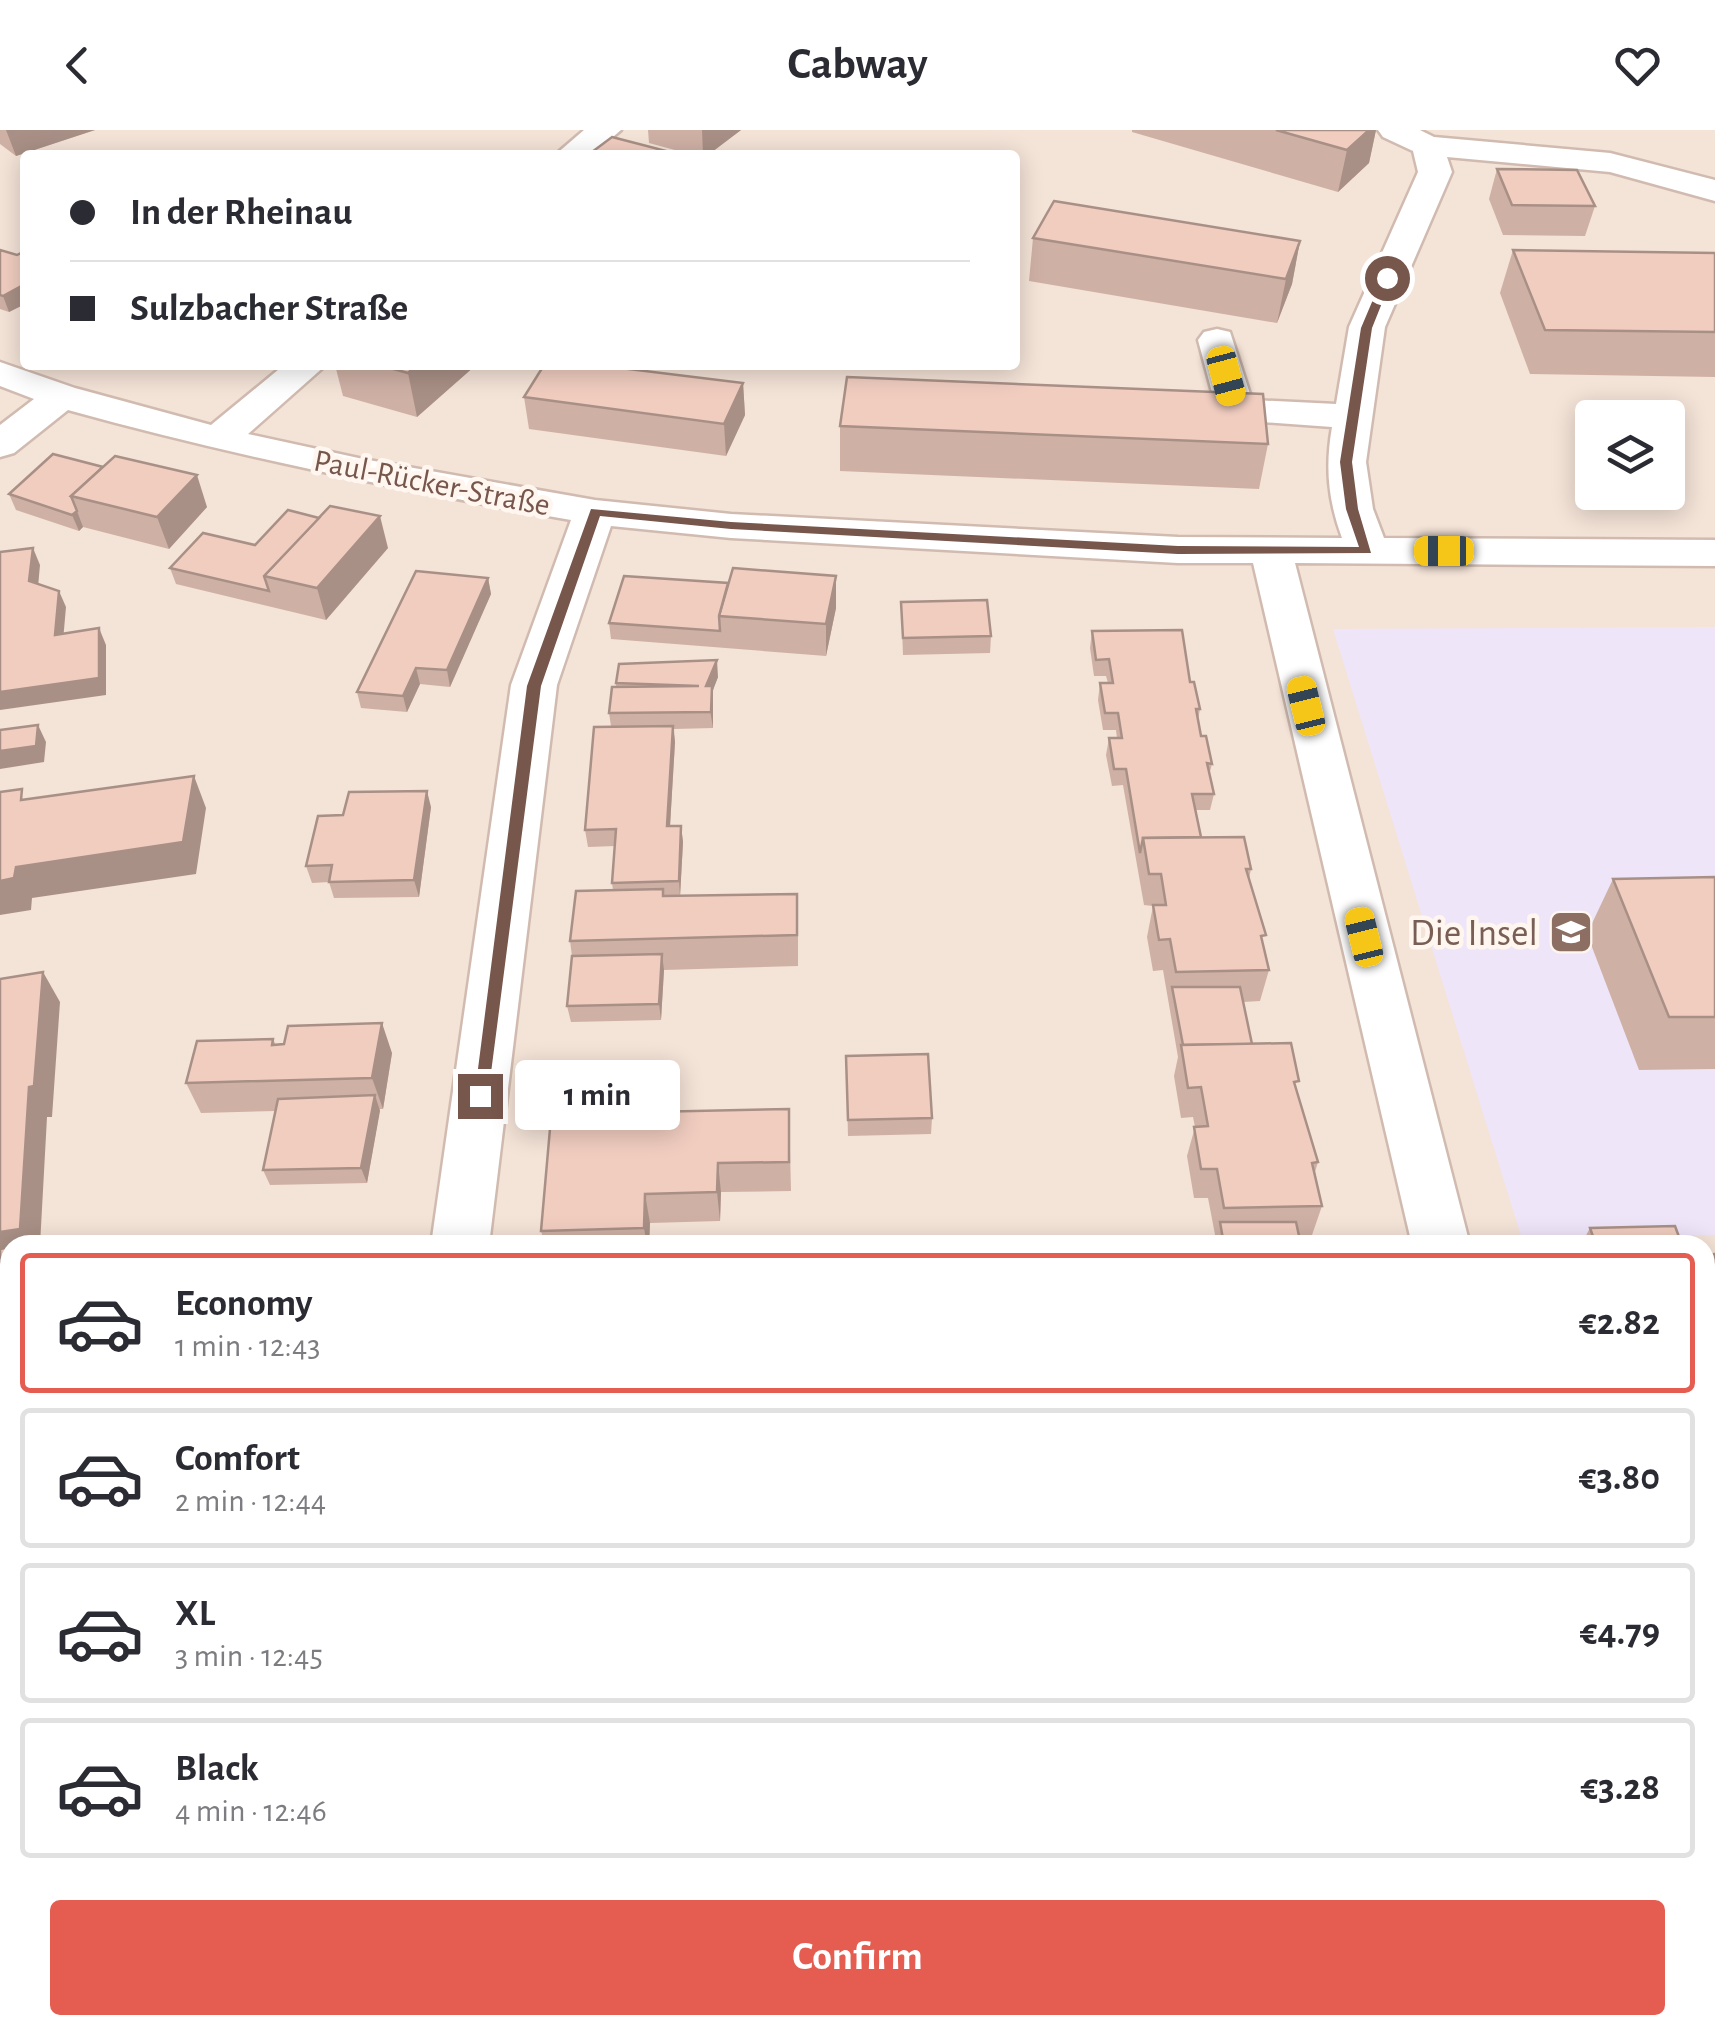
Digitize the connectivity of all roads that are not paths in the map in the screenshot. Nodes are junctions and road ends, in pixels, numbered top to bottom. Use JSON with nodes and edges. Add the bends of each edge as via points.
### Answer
{"nodes":[{"id":1,"x":605,"y":130,"type":"edge"},
{"id":2,"x":1394,"y":130,"type":"edge"},
{"id":3,"x":1428,"y":146,"type":"junction"},
{"id":4,"x":578,"y":150,"type":"edge"},
{"id":5,"x":1715,"y":191,"type":"edge"},
{"id":6,"x":1217,"y":340,"type":"dead end"},
{"id":7,"x":301,"y":370,"type":"edge"},
{"id":8,"x":0,"y":373,"type":"edge"},
{"id":9,"x":61,"y":396,"type":"junction"},
{"id":10,"x":1353,"y":416,"type":"junction"},
{"id":11,"x":218,"y":439,"type":"junction"},
{"id":12,"x":0,"y":445,"type":"edge"},
{"id":13,"x":595,"y":512,"type":"junction"},
{"id":14,"x":1366,"y":550,"type":"junction"},
{"id":15,"x":1270,"y":552,"type":"junction"},
{"id":16,"x":1715,"y":552,"type":"edge"},
{"id":17,"x":461,"y":1235,"type":"edge"},
{"id":18,"x":1438,"y":1235,"type":"edge"}],
"edges":[{"from":1,"to":4,"type":"street"},
{"from":2,"to":3,"type":"street"},
{"from":3,"to":5,"type":"street","via":[[1604,162],[1678,176]]},
{"from":3,"to":10,"type":"street","via":[[1434,172],[1367,328]]},
{"from":6,"to":10,"type":"street","via":[[1236,411]]},
{"from":7,"to":11,"type":"street"},
{"from":8,"to":9,"type":"street","name":"Paul-Rücker-Straße"},
{"from":9,"to":11,"type":"street","name":"Paul-Rücker-Straße"},
{"from":9,"to":12,"type":"street"},
{"from":10,"to":14,"type":"street","via":[[1346,462]]},
{"from":11,"to":13,"type":"street","name":"Paul-Rücker-Straße"},
{"from":13,"to":15,"type":"street","name":"Paul-Rücker-Straße","via":[[731,526]]},
{"from":13,"to":17,"type":"street","via":[[534,686]]},
{"from":14,"to":15,"type":"street","name":"Paul-Rücker-Straße"},
{"from":14,"to":16,"type":"street","name":"Paul-Rücker-Straße"},
{"from":15,"to":18,"type":"street"}]}
